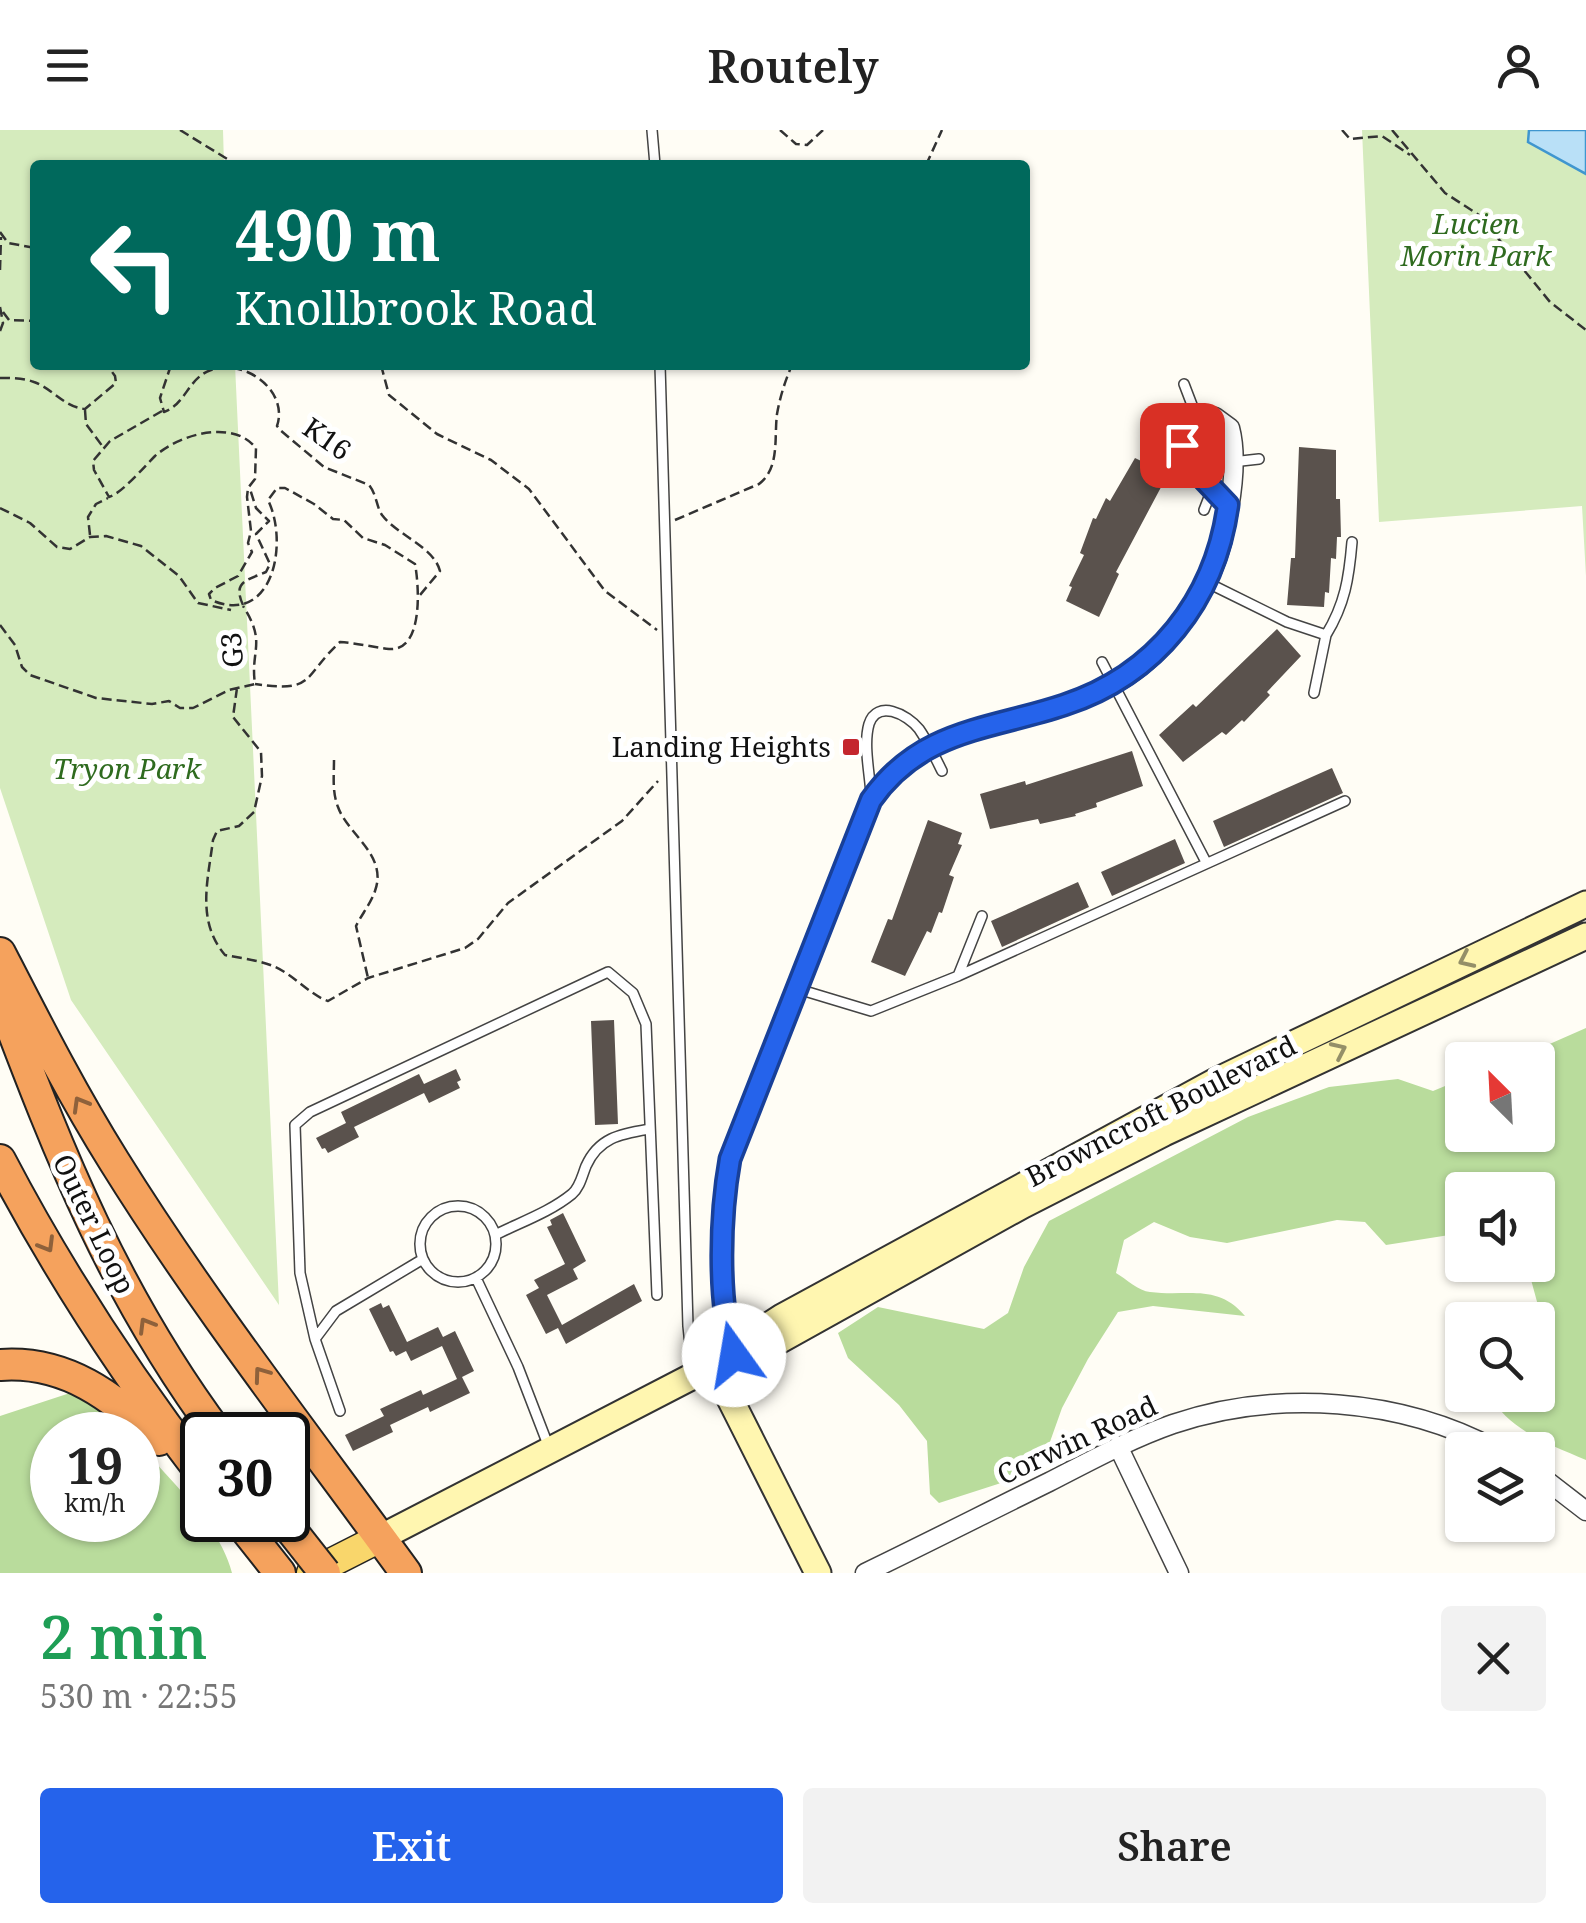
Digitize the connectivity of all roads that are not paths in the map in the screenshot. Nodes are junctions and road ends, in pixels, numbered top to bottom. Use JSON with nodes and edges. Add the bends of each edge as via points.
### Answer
{"nodes":[{"id":1,"x":652,"y":130,"type":"edge"},
{"id":2,"x":655,"y":160,"type":"edge"},
{"id":3,"x":660,"y":370,"type":"edge"},
{"id":4,"x":1184,"y":384,"type":"dead end"},
{"id":5,"x":1197,"y":418,"type":"junction"},
{"id":6,"x":1259,"y":459,"type":"dead end"},
{"id":7,"x":1232,"y":462,"type":"junction"},
{"id":8,"x":1222,"y":498,"type":"junction"},
{"id":9,"x":1204,"y":510,"type":"dead end"},
{"id":10,"x":1352,"y":542,"type":"dead end"},
{"id":11,"x":1206,"y":582,"type":"junction"},
{"id":12,"x":1326,"y":635,"type":"junction"},
{"id":13,"x":1102,"y":662,"type":"dead end"},
{"id":14,"x":1113,"y":684,"type":"junction"},
{"id":15,"x":1314,"y":693,"type":"dead end"},
{"id":16,"x":928,"y":746,"type":"junction"},
{"id":17,"x":942,"y":771,"type":"dead end"},
{"id":18,"x":871,"y":800,"type":"junction"},
{"id":19,"x":1344,"y":800,"type":"dead end"},
{"id":20,"x":1206,"y":862,"type":"junction"},
{"id":21,"x":1586,"y":904,"type":"edge"},
{"id":22,"x":982,"y":916,"type":"dead end"},
{"id":23,"x":1586,"y":936,"type":"edge"},
{"id":24,"x":1508,"y":940,"type":"junction"},
{"id":25,"x":0,"y":953,"type":"edge"},
{"id":26,"x":1522,"y":966,"type":"junction"},
{"id":27,"x":958,"y":976,"type":"junction"},
{"id":28,"x":796,"y":989,"type":"junction"},
{"id":29,"x":0,"y":997,"type":"edge"},
{"id":30,"x":650,"y":1129,"type":"junction"},
{"id":31,"x":0,"y":1160,"type":"edge"},
{"id":32,"x":495,"y":1234,"type":"junction"},
{"id":33,"x":423,"y":1259,"type":"junction"},
{"id":34,"x":873,"y":1277,"type":"junction"},
{"id":35,"x":476,"y":1278,"type":"junction"},
{"id":36,"x":657,"y":1294,"type":"dead end"},
{"id":37,"x":315,"y":1339,"type":"junction"},
{"id":38,"x":725,"y":1360,"type":"junction"},
{"id":39,"x":0,"y":1366,"type":"edge"},
{"id":40,"x":203,"y":1412,"type":"edge"},
{"id":41,"x":340,"y":1412,"type":"dead end"},
{"id":42,"x":1459,"y":1432,"type":"edge"},
{"id":43,"x":180,"y":1443,"type":"edge"},
{"id":44,"x":1118,"y":1446,"type":"junction"},
{"id":45,"x":551,"y":1452,"type":"junction"},
{"id":46,"x":180,"y":1462,"type":"edge"},
{"id":47,"x":1555,"y":1487,"type":"edge"},
{"id":48,"x":1586,"y":1511,"type":"edge"},
{"id":49,"x":380,"y":1538,"type":"junction"},
{"id":50,"x":255,"y":1542,"type":"edge"},
{"id":51,"x":301,"y":1542,"type":"edge"},
{"id":52,"x":280,"y":1573,"type":"edge"},
{"id":53,"x":311,"y":1573,"type":"edge"},
{"id":54,"x":324,"y":1573,"type":"edge"},
{"id":55,"x":406,"y":1573,"type":"edge"},
{"id":56,"x":818,"y":1573,"type":"edge"},
{"id":57,"x":866,"y":1573,"type":"edge"},
{"id":58,"x":1179,"y":1573,"type":"edge"}],
"edges":[{"from":1,"to":2,"type":"lane"},
{"from":3,"to":38,"type":"lane","via":[[688,1326],[690,1355]]},
{"from":4,"to":5,"type":"lane"},
{"from":5,"to":7,"type":"street","via":[[1216,417],[1230,428]]},
{"from":5,"to":8,"type":"street","via":[[1186,426],[1182,445],[1191,466]]},
{"from":6,"to":7,"type":"lane"},
{"from":7,"to":8,"type":"street"},
{"from":8,"to":9,"type":"lane","via":[[1209,497]]},
{"from":8,"to":11,"type":"street","via":[[1219,555]]},
{"from":10,"to":12,"type":"lane","via":[[1349,586]]},
{"from":11,"to":12,"type":"lane"},
{"from":11,"to":14,"type":"street","via":[[1172,637]]},
{"from":12,"to":15,"type":"lane"},
{"from":13,"to":14,"type":"lane"},
{"from":14,"to":16,"type":"street"},
{"from":14,"to":20,"type":"lane"},
{"from":16,"to":17,"type":"lane"},
{"from":16,"to":18,"type":"street","via":[[893,772]]},
{"from":16,"to":18,"type":"lane","via":[[911,722],[890,710],[875,714],[867,731]]},
{"from":18,"to":28,"type":"street"},
{"from":19,"to":20,"type":"lane"},
{"from":20,"to":27,"type":"lane"},
{"from":21,"to":24,"type":"main road","name":"Browncroft Boulevard"},
{"from":22,"to":27,"type":"lane"},
{"from":23,"to":26,"type":"main road","name":"Browncroft Boulevard"},
{"from":24,"to":26,"type":"lane"},
{"from":24,"to":34,"type":"main road","name":"Browncroft Boulevard","one_way":true,"via":[[1172,1103]]},
{"from":49,"to":25,"type":"highway","one_way":true,"via":[[134,1192]]},
{"from":34,"to":26,"type":"main road","name":"Browncroft Boulevard","one_way":true},
{"from":27,"to":28,"type":"lane","via":[[871,1012]]},
{"from":28,"to":38,"type":"street","via":[[732,1149]]},
{"from":40,"to":29,"type":"highway","name":"Outer Loop","one_way":true,"via":[[97,1238]]},
{"from":30,"to":32,"type":"lane","via":[[601,1142],[577,1190]]},
{"from":30,"to":36,"type":"lane"},
{"from":30,"to":37,"type":"lane","via":[[646,1024],[633,993],[608,972],[310,1112],[295,1124],[300,1273]]},
{"from":31,"to":43,"type":"highway","name":"Outer Loop","one_way":true,"via":[[105,1339]]},
{"from":32,"to":33,"type":"lane","via":[[471,1208],[446,1208],[426,1223]]},
{"from":32,"to":35,"type":"lane","via":[[493,1259]]},
{"from":33,"to":35,"type":"lane","via":[[452,1282]]},
{"from":33,"to":37,"type":"lane","via":[[336,1312]]},
{"from":34,"to":38,"type":"main road","name":"Browncroft Boulevard","via":[[774,1344]]},
{"from":35,"to":45,"type":"lane"},
{"from":37,"to":41,"type":"lane"},
{"from":38,"to":45,"type":"main road","name":"Browncroft Boulevard"},
{"from":38,"to":56,"type":"main road"},
{"from":39,"to":46,"type":"highway","via":[[44,1368],[94,1387]]},
{"from":42,"to":44,"type":"street","name":"Corwin Road","via":[[1386,1410],[1296,1402],[1175,1423]]},
{"from":44,"to":57,"type":"street","name":"Corwin Road"},
{"from":44,"to":58,"type":"street"},
{"from":45,"to":49,"type":"main road","name":"Browncroft Boulevard"},
{"from":47,"to":48,"type":"street"},
{"from":49,"to":53,"type":"main road","name":"Browncroft Boulevard"},
{"from":49,"to":55,"type":"highway"},
{"from":50,"to":52,"type":"highway"},
{"from":51,"to":54,"type":"highway","bridge":true}]}
